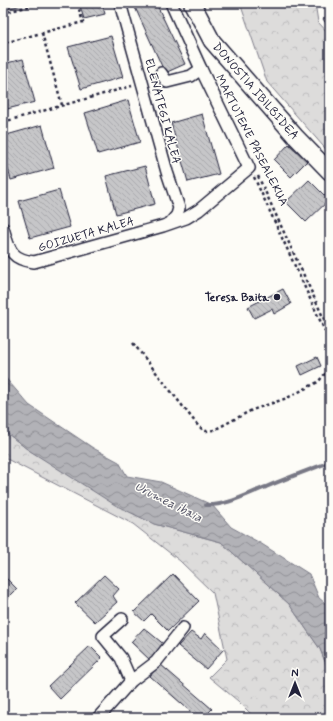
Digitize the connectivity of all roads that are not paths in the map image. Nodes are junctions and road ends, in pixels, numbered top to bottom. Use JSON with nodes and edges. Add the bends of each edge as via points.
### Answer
{"nodes":[{"id":1,"x":120,"y":3,"type":"edge"},
{"id":2,"x":171,"y":3,"type":"edge"},
{"id":3,"x":192,"y":3,"type":"edge"},
{"id":4,"x":201,"y":69,"type":"junction"},
{"id":5,"x":161,"y":73,"type":"dead end"},
{"id":6,"x":330,"y":172,"type":"edge"},
{"id":7,"x":170,"y":223,"type":"junction"},
{"id":8,"x":3,"y":228,"type":"edge"},
{"id":9,"x":122,"y":619,"type":"dead end"},
{"id":10,"x":183,"y":628,"type":"dead end"},
{"id":11,"x":131,"y":681,"type":"junction"},
{"id":12,"x":98,"y":718,"type":"edge"}],
"edges":[{"from":1,"to":7,"type":"street","name":"ELENATEGI KALEA","via":[[178,208],[177,215]]},
{"from":2,"to":4,"type":"street","name":"MARTUTENE PASEALEKUA"},
{"from":3,"to":6,"type":"main road","name":"DONOSTIA IBILBIDEA","via":[[212,41]]},
{"from":4,"to":5,"type":"street","via":[[191,76],[167,82]]},
{"from":4,"to":7,"type":"street","name":"MARTUTENE PASEALEKUA","via":[[249,168],[199,210]]},
{"from":7,"to":8,"type":"street","name":"GOIZUETA KALEA","via":[[34,262],[15,257],[9,249]]},
{"from":9,"to":11,"type":"street","via":[[103,636],[121,658]]},
{"from":10,"to":11,"type":"street","via":[[156,662]]},
{"from":11,"to":12,"type":"street"}]}
